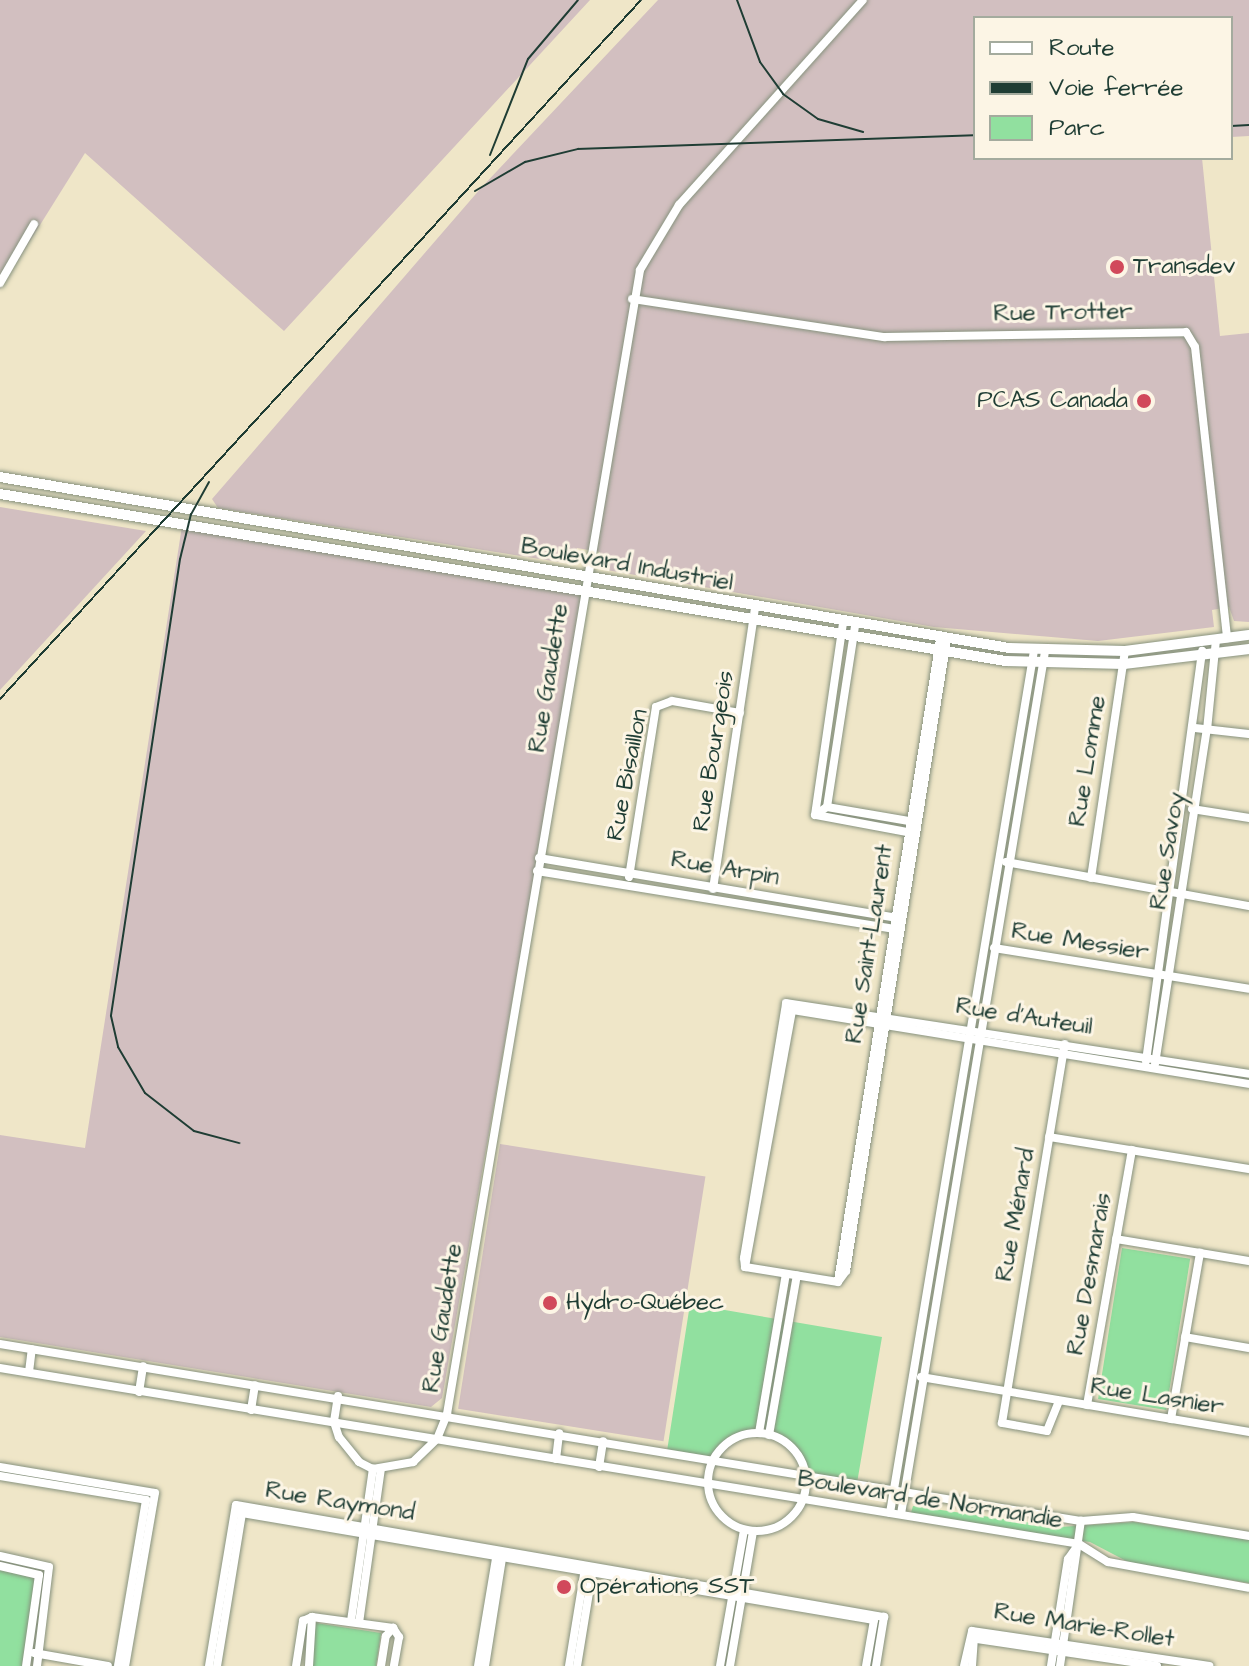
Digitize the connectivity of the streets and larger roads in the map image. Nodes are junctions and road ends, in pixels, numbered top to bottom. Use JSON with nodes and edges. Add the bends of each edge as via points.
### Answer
{"nodes":[{"id":1,"x":863,"y":0,"type":"edge"},
{"id":2,"x":34,"y":224,"type":"dead end"},
{"id":3,"x":0,"y":283,"type":"edge"},
{"id":4,"x":632,"y":299,"type":"junction"},
{"id":5,"x":6,"y":478,"type":"edge"},
{"id":6,"x":95,"y":494,"type":"junction"},
{"id":7,"x":3,"y":495,"type":"edge"},
{"id":8,"x":79,"y":508,"type":"junction"},
{"id":9,"x":326,"y":533,"type":"junction"},
{"id":10,"x":320,"y":549,"type":"junction"},
{"id":11,"x":420,"y":549,"type":"junction"},
{"id":12,"x":472,"y":558,"type":"junction"},
{"id":13,"x":414,"y":565,"type":"junction"},
{"id":14,"x":467,"y":574,"type":"junction"},
{"id":15,"x":586,"y":578,"type":"junction"},
{"id":16,"x":583,"y":594,"type":"junction"},
{"id":17,"x":755,"y":609,"type":"junction"},
{"id":18,"x":753,"y":621,"type":"junction"},
{"id":19,"x":848,"y":631,"type":"junction"},
{"id":20,"x":1249,"y":635,"type":"edge"},
{"id":21,"x":1221,"y":639,"type":"junction"},
{"id":22,"x":943,"y":640,"type":"junction"},
{"id":23,"x":1202,"y":642,"type":"junction"},
{"id":24,"x":1249,"y":649,"type":"edge"},
{"id":25,"x":1125,"y":651,"type":"junction"},
{"id":26,"x":942,"y":652,"type":"junction"},
{"id":27,"x":1040,"y":652,"type":"junction"},
{"id":28,"x":1216,"y":654,"type":"junction"},
{"id":29,"x":1202,"y":655,"type":"junction"},
{"id":30,"x":1124,"y":664,"type":"junction"},
{"id":31,"x":1038,"y":665,"type":"junction"},
{"id":32,"x":740,"y":713,"type":"junction"},
{"id":33,"x":1195,"y":728,"type":"junction"},
{"id":34,"x":1207,"y":730,"type":"junction"},
{"id":35,"x":827,"y":733,"type":"junction"},
{"id":36,"x":1249,"y":734,"type":"edge"},
{"id":37,"x":838,"y":735,"type":"junction"},
{"id":38,"x":1014,"y":771,"type":"junction"},
{"id":39,"x":1025,"y":773,"type":"junction"},
{"id":40,"x":827,"y":807,"type":"junction"},
{"id":41,"x":1183,"y":807,"type":"junction"},
{"id":42,"x":1195,"y":809,"type":"junction"},
{"id":43,"x":815,"y":815,"type":"junction"},
{"id":44,"x":1249,"y":818,"type":"edge"},
{"id":45,"x":915,"y":823,"type":"junction"},
{"id":46,"x":913,"y":834,"type":"junction"},
{"id":47,"x":539,"y":858,"type":"junction"},
{"id":48,"x":999,"y":861,"type":"junction"},
{"id":49,"x":1010,"y":863,"type":"junction"},
{"id":50,"x":537,"y":871,"type":"junction"},
{"id":51,"x":630,"y":873,"type":"junction"},
{"id":52,"x":1091,"y":878,"type":"junction"},
{"id":53,"x":628,"y":886,"type":"junction"},
{"id":54,"x":713,"y":887,"type":"junction"},
{"id":55,"x":1171,"y":892,"type":"junction"},
{"id":56,"x":1181,"y":894,"type":"junction"},
{"id":57,"x":711,"y":899,"type":"junction"},
{"id":58,"x":1249,"y":906,"type":"edge"},
{"id":59,"x":899,"y":918,"type":"junction"},
{"id":60,"x":898,"y":929,"type":"junction"},
{"id":61,"x":985,"y":947,"type":"junction"},
{"id":62,"x":996,"y":949,"type":"junction"},
{"id":63,"x":1163,"y":976,"type":"junction"},
{"id":64,"x":1249,"y":989,"type":"edge"},
{"id":65,"x":881,"y":1019,"type":"junction"},
{"id":66,"x":970,"y":1034,"type":"junction"},
{"id":67,"x":981,"y":1036,"type":"junction"},
{"id":68,"x":1064,"y":1049,"type":"junction"},
{"id":69,"x":1150,"y":1063,"type":"junction"},
{"id":70,"x":1249,"y":1074,"type":"edge"},
{"id":71,"x":1249,"y":1084,"type":"edge"},
{"id":72,"x":956,"y":1119,"type":"junction"},
{"id":73,"x":967,"y":1121,"type":"junction"},
{"id":74,"x":1049,"y":1137,"type":"junction"},
{"id":75,"x":1132,"y":1150,"type":"junction"},
{"id":76,"x":1249,"y":1169,"type":"edge"},
{"id":77,"x":942,"y":1204,"type":"junction"},
{"id":78,"x":953,"y":1206,"type":"junction"},
{"id":79,"x":1116,"y":1239,"type":"junction"},
{"id":80,"x":1200,"y":1253,"type":"junction"},
{"id":81,"x":1249,"y":1261,"type":"edge"},
{"id":82,"x":745,"y":1262,"type":"joint"},
{"id":83,"x":786,"y":1274,"type":"junction"},
{"id":84,"x":797,"y":1275,"type":"junction"},
{"id":85,"x":926,"y":1294,"type":"junction"},
{"id":86,"x":938,"y":1296,"type":"junction"},
{"id":87,"x":1185,"y":1337,"type":"junction"},
{"id":88,"x":0,"y":1344,"type":"edge"},
{"id":89,"x":1249,"y":1348,"type":"edge"},
{"id":90,"x":32,"y":1349,"type":"junction"},
{"id":91,"x":143,"y":1366,"type":"junction"},
{"id":92,"x":0,"y":1368,"type":"edge"},
{"id":93,"x":29,"y":1372,"type":"junction"},
{"id":94,"x":913,"y":1375,"type":"junction"},
{"id":95,"x":924,"y":1377,"type":"junction"},
{"id":96,"x":255,"y":1385,"type":"junction"},
{"id":97,"x":767,"y":1385,"type":"junction"},
{"id":98,"x":778,"y":1387,"type":"junction"},
{"id":99,"x":139,"y":1392,"type":"junction"},
{"id":100,"x":1006,"y":1392,"type":"junction"},
{"id":101,"x":338,"y":1396,"type":"junction"},
{"id":102,"x":1059,"y":1401,"type":"junction"},
{"id":103,"x":1087,"y":1405,"type":"junction"},
{"id":104,"x":251,"y":1410,"type":"junction"},
{"id":105,"x":447,"y":1414,"type":"junction"},
{"id":106,"x":1171,"y":1419,"type":"junction"},
{"id":107,"x":334,"y":1422,"type":"junction"},
{"id":108,"x":1249,"y":1432,"type":"edge"},
{"id":109,"x":559,"y":1433,"type":"junction"},
{"id":110,"x":759,"y":1433,"type":"junction"},
{"id":111,"x":769,"y":1435,"type":"junction"},
{"id":112,"x":437,"y":1439,"type":"junction"},
{"id":113,"x":603,"y":1441,"type":"junction"},
{"id":114,"x":556,"y":1459,"type":"junction"},
{"id":115,"x":713,"y":1459,"type":"junction"},
{"id":116,"x":0,"y":1467,"type":"edge"},
{"id":117,"x":599,"y":1467,"type":"junction"},
{"id":118,"x":377,"y":1469,"type":"junction"},
{"id":119,"x":0,"y":1476,"type":"edge"},
{"id":120,"x":806,"y":1476,"type":"junction"},
{"id":121,"x":41,"y":1478,"type":"junction"},
{"id":122,"x":708,"y":1485,"type":"junction"},
{"id":123,"x":894,"y":1488,"type":"junction"},
{"id":124,"x":905,"y":1490,"type":"junction"},
{"id":125,"x":155,"y":1493,"type":"junction"},
{"id":126,"x":146,"y":1500,"type":"junction"},
{"id":127,"x":803,"y":1500,"type":"junction"},
{"id":128,"x":236,"y":1505,"type":"junction"},
{"id":129,"x":242,"y":1513,"type":"junction"},
{"id":130,"x":890,"y":1513,"type":"junction"},
{"id":131,"x":901,"y":1514,"type":"junction"},
{"id":132,"x":1081,"y":1521,"type":"junction"},
{"id":133,"x":368,"y":1531,"type":"junction"},
{"id":134,"x":748,"y":1531,"type":"junction"},
{"id":135,"x":1249,"y":1536,"type":"edge"},
{"id":136,"x":1079,"y":1544,"type":"junction"},
{"id":137,"x":500,"y":1553,"type":"junction"},
{"id":138,"x":0,"y":1556,"type":"edge"},
{"id":139,"x":0,"y":1566,"type":"edge"},
{"id":140,"x":49,"y":1567,"type":"junction"},
{"id":141,"x":589,"y":1568,"type":"junction"},
{"id":142,"x":39,"y":1575,"type":"junction"},
{"id":143,"x":135,"y":1586,"type":"junction"},
{"id":144,"x":1249,"y":1588,"type":"edge"},
{"id":145,"x":738,"y":1592,"type":"junction"},
{"id":146,"x":223,"y":1599,"type":"junction"},
{"id":147,"x":830,"y":1608,"type":"junction"},
{"id":148,"x":312,"y":1617,"type":"junction"},
{"id":149,"x":884,"y":1617,"type":"junction"},
{"id":150,"x":874,"y":1620,"type":"junction"},
{"id":151,"x":355,"y":1622,"type":"junction"},
{"id":152,"x":393,"y":1628,"type":"junction"},
{"id":153,"x":974,"y":1635,"type":"junction"},
{"id":154,"x":486,"y":1639,"type":"junction"},
{"id":155,"x":1059,"y":1646,"type":"junction"},
{"id":156,"x":576,"y":1651,"type":"junction"},
{"id":157,"x":27,"y":1660,"type":"edge"},
{"id":158,"x":37,"y":1661,"type":"edge"},
{"id":159,"x":1190,"y":1664,"type":"edge"},
{"id":160,"x":50,"y":1666,"type":"edge"},
{"id":161,"x":108,"y":1666,"type":"edge"},
{"id":162,"x":118,"y":1666,"type":"edge"},
{"id":163,"x":125,"y":1666,"type":"edge"},
{"id":164,"x":209,"y":1666,"type":"edge"},
{"id":165,"x":217,"y":1666,"type":"edge"},
{"id":166,"x":296,"y":1666,"type":"edge"},
{"id":167,"x":309,"y":1666,"type":"edge"},
{"id":168,"x":381,"y":1666,"type":"edge"},
{"id":169,"x":394,"y":1666,"type":"edge"},
{"id":170,"x":478,"y":1666,"type":"edge"},
{"id":171,"x":485,"y":1666,"type":"edge"},
{"id":172,"x":569,"y":1666,"type":"edge"},
{"id":173,"x":577,"y":1666,"type":"edge"},
{"id":174,"x":720,"y":1666,"type":"edge"},
{"id":175,"x":730,"y":1666,"type":"edge"},
{"id":176,"x":866,"y":1666,"type":"edge"},
{"id":177,"x":876,"y":1666,"type":"edge"},
{"id":178,"x":964,"y":1666,"type":"edge"},
{"id":179,"x":972,"y":1666,"type":"edge"},
{"id":180,"x":1051,"y":1666,"type":"edge"},
{"id":181,"x":1060,"y":1666,"type":"edge"},
{"id":182,"x":1157,"y":1666,"type":"edge"},
{"id":183,"x":1209,"y":1666,"type":"edge"}],
"edges":[{"from":1,"to":4,"type":"street","name":"Rue Gaudette","via":[[679,205],[646,260]]},
{"from":2,"to":3,"type":"street"},
{"from":4,"to":15,"type":"street","name":"Rue Gaudette"},
{"from":4,"to":21,"type":"street","name":"Rue Trotter","via":[[884,337],[1186,332],[1195,347]]},
{"from":5,"to":6,"type":"street","name":"Boulevard Industriel"},
{"from":5,"to":7,"type":"street"},
{"from":6,"to":8,"type":"street"},
{"from":6,"to":9,"type":"street","name":"Boulevard Industriel"},
{"from":7,"to":8,"type":"street","name":"Boulevard Industriel"},
{"from":8,"to":10,"type":"street","name":"Boulevard Industriel"},
{"from":9,"to":10,"type":"street"},
{"from":9,"to":11,"type":"street","name":"Boulevard Industriel"},
{"from":10,"to":13,"type":"street","name":"Boulevard Industriel"},
{"from":11,"to":12,"type":"street","name":"Boulevard Industriel"},
{"from":11,"to":13,"type":"street"},
{"from":12,"to":14,"type":"street"},
{"from":12,"to":15,"type":"street","name":"Boulevard Industriel"},
{"from":13,"to":14,"type":"street","name":"Boulevard Industriel"},
{"from":14,"to":16,"type":"street","name":"Boulevard Industriel"},
{"from":15,"to":16,"type":"street","name":"Rue Gaudette"},
{"from":15,"to":17,"type":"street","name":"Boulevard Industriel"},
{"from":16,"to":18,"type":"street","name":"Boulevard Industriel"},
{"from":16,"to":47,"type":"street","name":"Rue Gaudette"},
{"from":17,"to":18,"type":"street","name":"Rue Bourgeois"},
{"from":17,"to":19,"type":"street","name":"Boulevard Industriel"},
{"from":18,"to":19,"type":"street","name":"Boulevard Industriel"},
{"from":18,"to":32,"type":"street","name":"Rue Bourgeois"},
{"from":19,"to":22,"type":"street","name":"Boulevard Industriel"},
{"from":19,"to":26,"type":"street","name":"Boulevard Industriel"},
{"from":19,"to":35,"type":"street"},
{"from":19,"to":37,"type":"street"},
{"from":20,"to":21,"type":"street","name":"Boulevard Industriel"},
{"from":21,"to":23,"type":"street","name":"Boulevard Industriel"},
{"from":21,"to":28,"type":"street","name":"Rue Savoy"},
{"from":22,"to":26,"type":"street","name":"Rue Saint-Laurent"},
{"from":22,"to":27,"type":"street","name":"Boulevard Industriel"},
{"from":23,"to":25,"type":"street","name":"Boulevard Industriel"},
{"from":23,"to":29,"type":"street","name":"Rue Savoy"},
{"from":24,"to":28,"type":"street","name":"Boulevard Industriel"},
{"from":25,"to":27,"type":"street","name":"Boulevard Industriel"},
{"from":25,"to":30,"type":"street","name":"Rue Lomme"},
{"from":26,"to":31,"type":"street","name":"Boulevard Industriel"},
{"from":26,"to":45,"type":"street","name":"Rue Saint-Laurent"},
{"from":27,"to":31,"type":"street"},
{"from":28,"to":29,"type":"street","name":"Boulevard Industriel"},
{"from":28,"to":34,"type":"street","name":"Rue Savoy"},
{"from":29,"to":30,"type":"street","name":"Boulevard Industriel"},
{"from":29,"to":33,"type":"street","name":"Rue Savoy"},
{"from":30,"to":31,"type":"street","name":"Boulevard Industriel"},
{"from":30,"to":52,"type":"street","name":"Rue Lomme"},
{"from":31,"to":38,"type":"street"},
{"from":31,"to":39,"type":"street"},
{"from":32,"to":51,"type":"street","name":"Rue Bisaillon","via":[[672,701],[656,707]]},
{"from":32,"to":54,"type":"street","name":"Rue Bourgeois"},
{"from":33,"to":34,"type":"street"},
{"from":33,"to":41,"type":"street","name":"Rue Savoy"},
{"from":34,"to":36,"type":"street"},
{"from":34,"to":42,"type":"street","name":"Rue Savoy"},
{"from":35,"to":37,"type":"street"},
{"from":35,"to":43,"type":"street"},
{"from":37,"to":40,"type":"street"},
{"from":38,"to":39,"type":"street"},
{"from":38,"to":48,"type":"street"},
{"from":39,"to":49,"type":"street"},
{"from":40,"to":43,"type":"street"},
{"from":40,"to":45,"type":"street"},
{"from":41,"to":42,"type":"street"},
{"from":41,"to":55,"type":"street","name":"Rue Savoy"},
{"from":42,"to":44,"type":"street"},
{"from":42,"to":56,"type":"street","name":"Rue Savoy"},
{"from":43,"to":46,"type":"street"},
{"from":45,"to":46,"type":"street","name":"Rue Saint-Laurent"},
{"from":46,"to":59,"type":"street","name":"Rue Saint-Laurent"},
{"from":47,"to":50,"type":"street","name":"Rue Gaudette"},
{"from":47,"to":51,"type":"street","name":"Rue Arpin"},
{"from":48,"to":49,"type":"street"},
{"from":48,"to":61,"type":"street"},
{"from":49,"to":52,"type":"street"},
{"from":49,"to":62,"type":"street"},
{"from":50,"to":53,"type":"street","name":"Rue Arpin"},
{"from":50,"to":105,"type":"street","name":"Rue Gaudette"},
{"from":51,"to":53,"type":"street","name":"Rue Bisaillon"},
{"from":51,"to":54,"type":"street","name":"Rue Arpin"},
{"from":52,"to":55,"type":"street"},
{"from":53,"to":57,"type":"street","name":"Rue Arpin"},
{"from":54,"to":57,"type":"street","name":"Rue Bourgeois"},
{"from":54,"to":59,"type":"street","name":"Rue Arpin"},
{"from":55,"to":56,"type":"street"},
{"from":55,"to":63,"type":"street","name":"Rue Savoy"},
{"from":56,"to":58,"type":"street"},
{"from":56,"to":63,"type":"street","name":"Rue Savoy"},
{"from":57,"to":60,"type":"street","name":"Rue Arpin"},
{"from":59,"to":60,"type":"street","name":"Rue Saint-Laurent"},
{"from":60,"to":65,"type":"street","name":"Rue Saint-Laurent"},
{"from":61,"to":62,"type":"street","name":"Rue Messier"},
{"from":61,"to":66,"type":"street"},
{"from":62,"to":63,"type":"street","name":"Rue Messier"},
{"from":62,"to":67,"type":"street"},
{"from":63,"to":64,"type":"street","name":"Rue Messier"},
{"from":63,"to":69,"type":"street","name":"Rue Savoy"},
{"from":65,"to":66,"type":"street","name":"Rue d'Auteuil"},
{"from":65,"to":82,"type":"street","name":"Rue d'Auteuil","via":[[790,1004]]},
{"from":65,"to":84,"type":"street","name":"Rue Saint-Laurent","via":[[846,1271],[838,1282]]},
{"from":66,"to":67,"type":"street","name":"Rue d'Auteuil"},
{"from":66,"to":72,"type":"street"},
{"from":67,"to":68,"type":"street","name":"Rue d'Auteuil"},
{"from":67,"to":73,"type":"street"},
{"from":68,"to":69,"type":"street","name":"Rue d'Auteuil"},
{"from":68,"to":74,"type":"street","name":"Rue Ménard"},
{"from":69,"to":70,"type":"street","name":"Rue d'Auteuil"},
{"from":69,"to":71,"type":"street","name":"Rue d'Auteuil"},
{"from":72,"to":73,"type":"street"},
{"from":72,"to":77,"type":"street"},
{"from":73,"to":78,"type":"street"},
{"from":74,"to":75,"type":"street"},
{"from":74,"to":100,"type":"street","name":"Rue Ménard"},
{"from":75,"to":76,"type":"street"},
{"from":75,"to":79,"type":"street","name":"Rue Desmarais"},
{"from":77,"to":78,"type":"street"},
{"from":77,"to":85,"type":"street"},
{"from":78,"to":86,"type":"street"},
{"from":79,"to":80,"type":"street"},
{"from":79,"to":103,"type":"street","name":"Rue Desmarais"},
{"from":80,"to":81,"type":"street"},
{"from":80,"to":87,"type":"street"},
{"from":82,"to":83,"type":"street","name":"Rue Saint-Laurent"},
{"from":83,"to":84,"type":"street","name":"Rue Saint-Laurent"},
{"from":83,"to":97,"type":"street"},
{"from":84,"to":98,"type":"street"},
{"from":85,"to":86,"type":"street"},
{"from":85,"to":94,"type":"street"},
{"from":86,"to":95,"type":"street"},
{"from":87,"to":89,"type":"street"},
{"from":87,"to":106,"type":"street"},
{"from":88,"to":90,"type":"street","name":"Boulevard de Normandie"},
{"from":90,"to":91,"type":"street","name":"Boulevard de Normandie"},
{"from":90,"to":93,"type":"street"},
{"from":91,"to":96,"type":"street","name":"Boulevard de Normandie"},
{"from":91,"to":99,"type":"street"},
{"from":92,"to":93,"type":"street","name":"Boulevard de Normandie"},
{"from":93,"to":99,"type":"street","name":"Boulevard de Normandie"},
{"from":94,"to":95,"type":"street","name":"Rue Lasnier"},
{"from":94,"to":123,"type":"street"},
{"from":95,"to":100,"type":"street","name":"Rue Lasnier"},
{"from":95,"to":124,"type":"street"},
{"from":96,"to":101,"type":"street","name":"Boulevard de Normandie"},
{"from":96,"to":104,"type":"street"},
{"from":97,"to":98,"type":"street"},
{"from":97,"to":110,"type":"street"},
{"from":98,"to":111,"type":"street"},
{"from":99,"to":104,"type":"street","name":"Boulevard de Normandie"},
{"from":100,"to":102,"type":"street","name":"Rue Lasnier"},
{"from":100,"to":102,"type":"street","name":"Rue Lasnier","via":[[1002,1423],[1047,1431]]},
{"from":101,"to":105,"type":"street","name":"Boulevard de Normandie"},
{"from":101,"to":107,"type":"street"},
{"from":102,"to":103,"type":"street","name":"Rue Lasnier"},
{"from":103,"to":106,"type":"street","name":"Rue Lasnier"},
{"from":104,"to":107,"type":"street","name":"Boulevard de Normandie"},
{"from":105,"to":109,"type":"street","name":"Boulevard de Normandie"},
{"from":105,"to":112,"type":"street","name":"Rue Gaudette"},
{"from":106,"to":108,"type":"street","name":"Rue Lasnier"},
{"from":107,"to":112,"type":"street","name":"Boulevard de Normandie"},
{"from":107,"to":118,"type":"street","via":[[347,1447]]},
{"from":109,"to":113,"type":"street","name":"Boulevard de Normandie"},
{"from":109,"to":114,"type":"street"},
{"from":110,"to":111,"type":"street"},
{"from":110,"to":115,"type":"street","via":[[732,1440]]},
{"from":111,"to":120,"type":"street","via":[[794,1450]]},
{"from":112,"to":114,"type":"street","name":"Boulevard de Normandie"},
{"from":112,"to":118,"type":"street","via":[[413,1462]]},
{"from":113,"to":115,"type":"street","name":"Boulevard de Normandie"},
{"from":113,"to":117,"type":"street"},
{"from":114,"to":117,"type":"street","name":"Boulevard de Normandie"},
{"from":115,"to":120,"type":"street","name":"Boulevard de Normandie"},
{"from":115,"to":122,"type":"street"},
{"from":116,"to":121,"type":"street"},
{"from":117,"to":122,"type":"street","name":"Boulevard de Normandie"},
{"from":118,"to":133,"type":"street"},
{"from":119,"to":121,"type":"street"},
{"from":120,"to":123,"type":"street","name":"Boulevard de Normandie"},
{"from":120,"to":127,"type":"street"},
{"from":121,"to":125,"type":"street"},
{"from":121,"to":126,"type":"street"},
{"from":122,"to":127,"type":"street","name":"Boulevard de Normandie"},
{"from":122,"to":134,"type":"street","via":[[718,1512]]},
{"from":123,"to":124,"type":"street","name":"Boulevard de Normandie"},
{"from":123,"to":130,"type":"street"},
{"from":124,"to":131,"type":"street"},
{"from":124,"to":132,"type":"street","name":"Boulevard de Normandie"},
{"from":125,"to":126,"type":"street"},
{"from":125,"to":143,"type":"street"},
{"from":126,"to":143,"type":"street"},
{"from":127,"to":130,"type":"street","name":"Boulevard de Normandie"},
{"from":127,"to":134,"type":"street","via":[[787,1521]]},
{"from":128,"to":129,"type":"street","name":"Rue Raymond"},
{"from":128,"to":133,"type":"street","name":"Rue Raymond"},
{"from":128,"to":146,"type":"street","name":"Rue Raymond"},
{"from":129,"to":133,"type":"street","name":"Rue Raymond"},
{"from":129,"to":146,"type":"street","name":"Rue Raymond"},
{"from":130,"to":131,"type":"street","name":"Boulevard de Normandie"},
{"from":131,"to":136,"type":"street","name":"Boulevard de Normandie"},
{"from":132,"to":135,"type":"street","name":"Boulevard de Normandie","via":[[1133,1517]]},
{"from":132,"to":136,"type":"street"},
{"from":133,"to":137,"type":"street","name":"Rue Raymond"},
{"from":133,"to":151,"type":"street"},
{"from":134,"to":145,"type":"street"},
{"from":136,"to":144,"type":"street","name":"Boulevard de Normandie","via":[[1108,1562]]},
{"from":136,"to":155,"type":"street"},
{"from":137,"to":141,"type":"street","name":"Rue Raymond"},
{"from":137,"to":154,"type":"street"},
{"from":138,"to":140,"type":"street"},
{"from":139,"to":142,"type":"street"},
{"from":140,"to":142,"type":"street"},
{"from":140,"to":158,"type":"street"},
{"from":141,"to":145,"type":"street","name":"Rue Raymond"},
{"from":141,"to":156,"type":"street"},
{"from":142,"to":157,"type":"street"},
{"from":143,"to":162,"type":"street"},
{"from":143,"to":163,"type":"street"},
{"from":145,"to":147,"type":"street","name":"Rue Raymond"},
{"from":145,"to":174,"type":"street"},
{"from":145,"to":175,"type":"street"},
{"from":146,"to":164,"type":"street","name":"Rue Raymond"},
{"from":146,"to":165,"type":"street","name":"Rue Raymond"},
{"from":147,"to":149,"type":"street","name":"Rue Raymond"},
{"from":147,"to":150,"type":"street","name":"Rue Raymond"},
{"from":148,"to":151,"type":"street"},
{"from":148,"to":166,"type":"street","via":[[303,1621]]},
{"from":148,"to":167,"type":"street"},
{"from":149,"to":150,"type":"street"},
{"from":149,"to":177,"type":"street"},
{"from":150,"to":176,"type":"street"},
{"from":151,"to":152,"type":"street"},
{"from":152,"to":168,"type":"street","via":[[386,1636]]},
{"from":152,"to":169,"type":"street","via":[[399,1637]]},
{"from":153,"to":155,"type":"street","name":"Rue Marie-Rollet"},
{"from":153,"to":178,"type":"street","name":"Rue Marie-Rollet"},
{"from":153,"to":179,"type":"street","name":"Rue Marie-Rollet"},
{"from":154,"to":170,"type":"street"},
{"from":154,"to":171,"type":"street"},
{"from":155,"to":159,"type":"street","name":"Rue Marie-Rollet"},
{"from":155,"to":180,"type":"street"},
{"from":155,"to":181,"type":"street"},
{"from":155,"to":182,"type":"street","name":"Rue Marie-Rollet"},
{"from":156,"to":172,"type":"street"},
{"from":156,"to":173,"type":"street"},
{"from":157,"to":158,"type":"street"},
{"from":158,"to":160,"type":"street"},
{"from":158,"to":161,"type":"street"},
{"from":159,"to":183,"type":"street","name":"Rue Marie-Rollet"}]}
